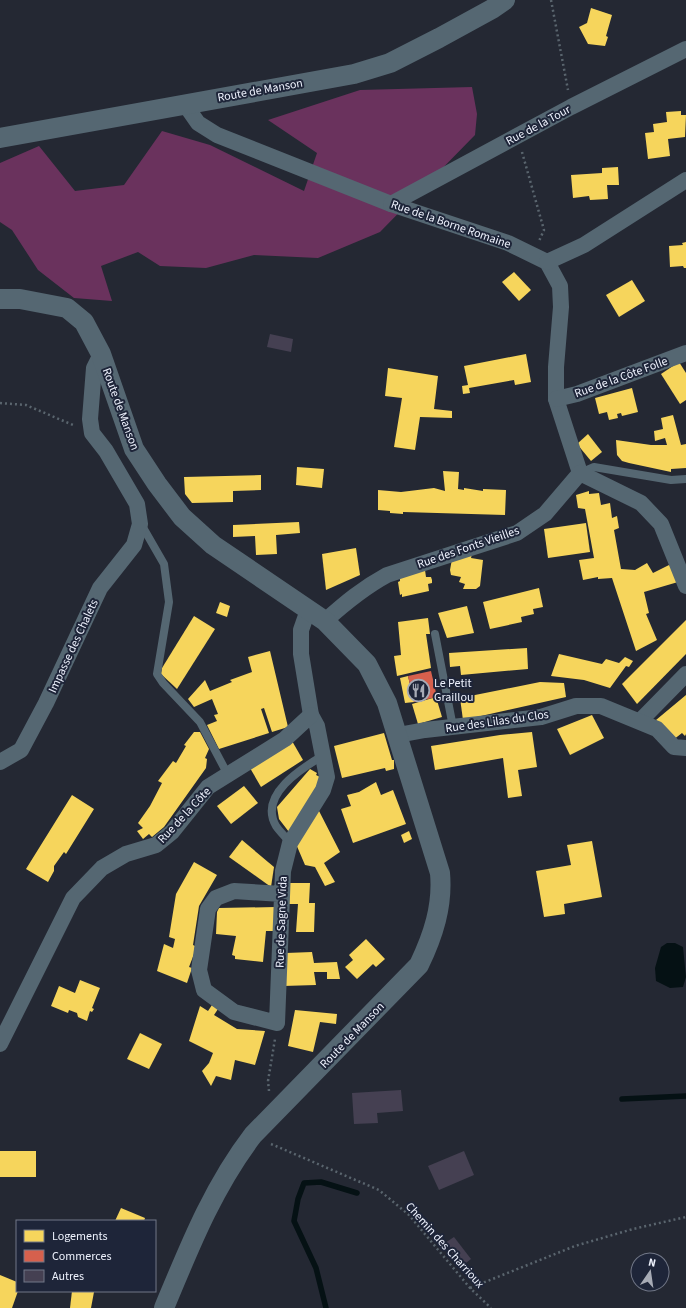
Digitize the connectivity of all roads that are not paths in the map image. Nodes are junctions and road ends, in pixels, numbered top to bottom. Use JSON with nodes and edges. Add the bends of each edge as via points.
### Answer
{"nodes":[{"id":1,"x":505,"y":0,"type":"edge"},
{"id":2,"x":686,"y":49,"type":"edge"},
{"id":3,"x":184,"y":103,"type":"junction"},
{"id":4,"x":0,"y":138,"type":"edge"},
{"id":5,"x":686,"y":180,"type":"edge"},
{"id":6,"x":391,"y":204,"type":"junction"},
{"id":7,"x":540,"y":259,"type":"junction"},
{"id":8,"x":0,"y":299,"type":"edge"},
{"id":9,"x":686,"y":353,"type":"edge"},
{"id":10,"x":101,"y":354,"type":"junction"},
{"id":11,"x":556,"y":399,"type":"junction"},
{"id":12,"x":580,"y":473,"type":"junction"},
{"id":13,"x":686,"y":479,"type":"edge"},
{"id":14,"x":140,"y":524,"type":"junction"},
{"id":15,"x":686,"y":586,"type":"edge"},
{"id":16,"x":308,"y":610,"type":"junction"},
{"id":17,"x":325,"y":621,"type":"junction"},
{"id":18,"x":435,"y":634,"type":"dead end"},
{"id":19,"x":686,"y":674,"type":"edge"},
{"id":20,"x":311,"y":715,"type":"junction"},
{"id":21,"x":640,"y":721,"type":"junction"},
{"id":22,"x":453,"y":727,"type":"junction"},
{"id":23,"x":398,"y":736,"type":"junction"},
{"id":24,"x":686,"y":748,"type":"edge"},
{"id":25,"x":324,"y":755,"type":"junction"},
{"id":26,"x":0,"y":762,"type":"edge"},
{"id":27,"x":228,"y":775,"type":"junction"},
{"id":28,"x":290,"y":842,"type":"junction"},
{"id":29,"x":282,"y":894,"type":"junction"},
{"id":30,"x":0,"y":1044,"type":"edge"},
{"id":31,"x":164,"y":1308,"type":"edge"}],
"edges":[{"from":1,"to":3,"type":"street","name":"Route de Manson","via":[[446,35],[390,63],[354,74]]},
{"from":2,"to":6,"type":"street","name":"Rue de la Tour","via":[[571,107]]},
{"from":3,"to":4,"type":"street","name":"Route de Manson"},
{"from":3,"to":6,"type":"street","name":"Rue de la Borne Romaine","via":[[198,123],[217,135]]},
{"from":5,"to":7,"type":"street","via":[[584,245]]},
{"from":6,"to":7,"type":"street","name":"Rue de la Borne Romaine","via":[[508,242]]},
{"from":7,"to":11,"type":"street","via":[[560,286]]},
{"from":8,"to":10,"type":"street","name":"Route de Manson","via":[[20,299],[67,308],[84,322]]},
{"from":9,"to":11,"type":"street","name":"Rue de la Côte Folle","via":[[577,394]]},
{"from":10,"to":14,"type":"street","name":"Impasse des Chalets","via":[[94,368],[90,419],[92,433],[106,451],[137,504]]},
{"from":10,"to":16,"type":"street","name":"Route de Manson","via":[[134,449],[182,516],[213,545]]},
{"from":11,"to":12,"type":"street"},
{"from":12,"to":13,"type":"lane","via":[[594,467],[664,479]]},
{"from":12,"to":15,"type":"street","via":[[641,503],[661,524]]},
{"from":12,"to":17,"type":"street","name":"Rue des Fonts Vieilles","via":[[545,514],[517,533],[387,575],[350,598]]},
{"from":14,"to":26,"type":"street","name":"Impasse des Chalets","via":[[134,545],[100,588],[21,750]]},
{"from":14,"to":27,"type":"lane","name":"Impasse des Chalets","via":[[164,564],[169,602],[157,674],[200,722]]},
{"from":16,"to":17,"type":"street","name":"Route de Manson"},
{"from":16,"to":20,"type":"street","name":"Rue de Sagne Vida","via":[[301,630],[301,654]]},
{"from":17,"to":23,"type":"street","name":"Route de Manson","via":[[370,668],[388,703]]},
{"from":18,"to":22,"type":"lane"},
{"from":19,"to":21,"type":"street"},
{"from":20,"to":25,"type":"street","name":"Rue de Sagne Vida","via":[[318,726]]},
{"from":20,"to":27,"type":"street","name":"Rue de la Côte","via":[[285,739]]},
{"from":21,"to":22,"type":"street","name":"Rue des Lilas du Clos","via":[[601,706],[576,706],[541,717]]},
{"from":21,"to":24,"type":"street","name":"Rue des Lilas du Clos","via":[[657,729],[674,747]]},
{"from":22,"to":23,"type":"street","name":"Rue des Lilas du Clos"},
{"from":23,"to":31,"type":"street","name":"Route de Manson","via":[[440,873],[440,900],[432,935],[419,965],[408,978],[253,1135],[234,1160],[201,1221]]},
{"from":25,"to":28,"type":"street","name":"Rue de Sagne Vida","via":[[327,777],[323,790]]},
{"from":25,"to":28,"type":"lane","via":[[306,766],[282,788],[273,801],[276,826]]},
{"from":27,"to":30,"type":"street","name":"Rue de la Côte","via":[[208,787],[172,832],[156,845],[126,854],[102,868],[73,898]]},
{"from":28,"to":29,"type":"street","name":"Rue de Sagne Vida","via":[[282,871]]},
{"from":29,"to":29,"type":"street","name":"Rue de Sagne Vida","via":[[278,1023],[234,1012],[204,990],[199,970],[208,910],[216,898],[234,891]]}]}
